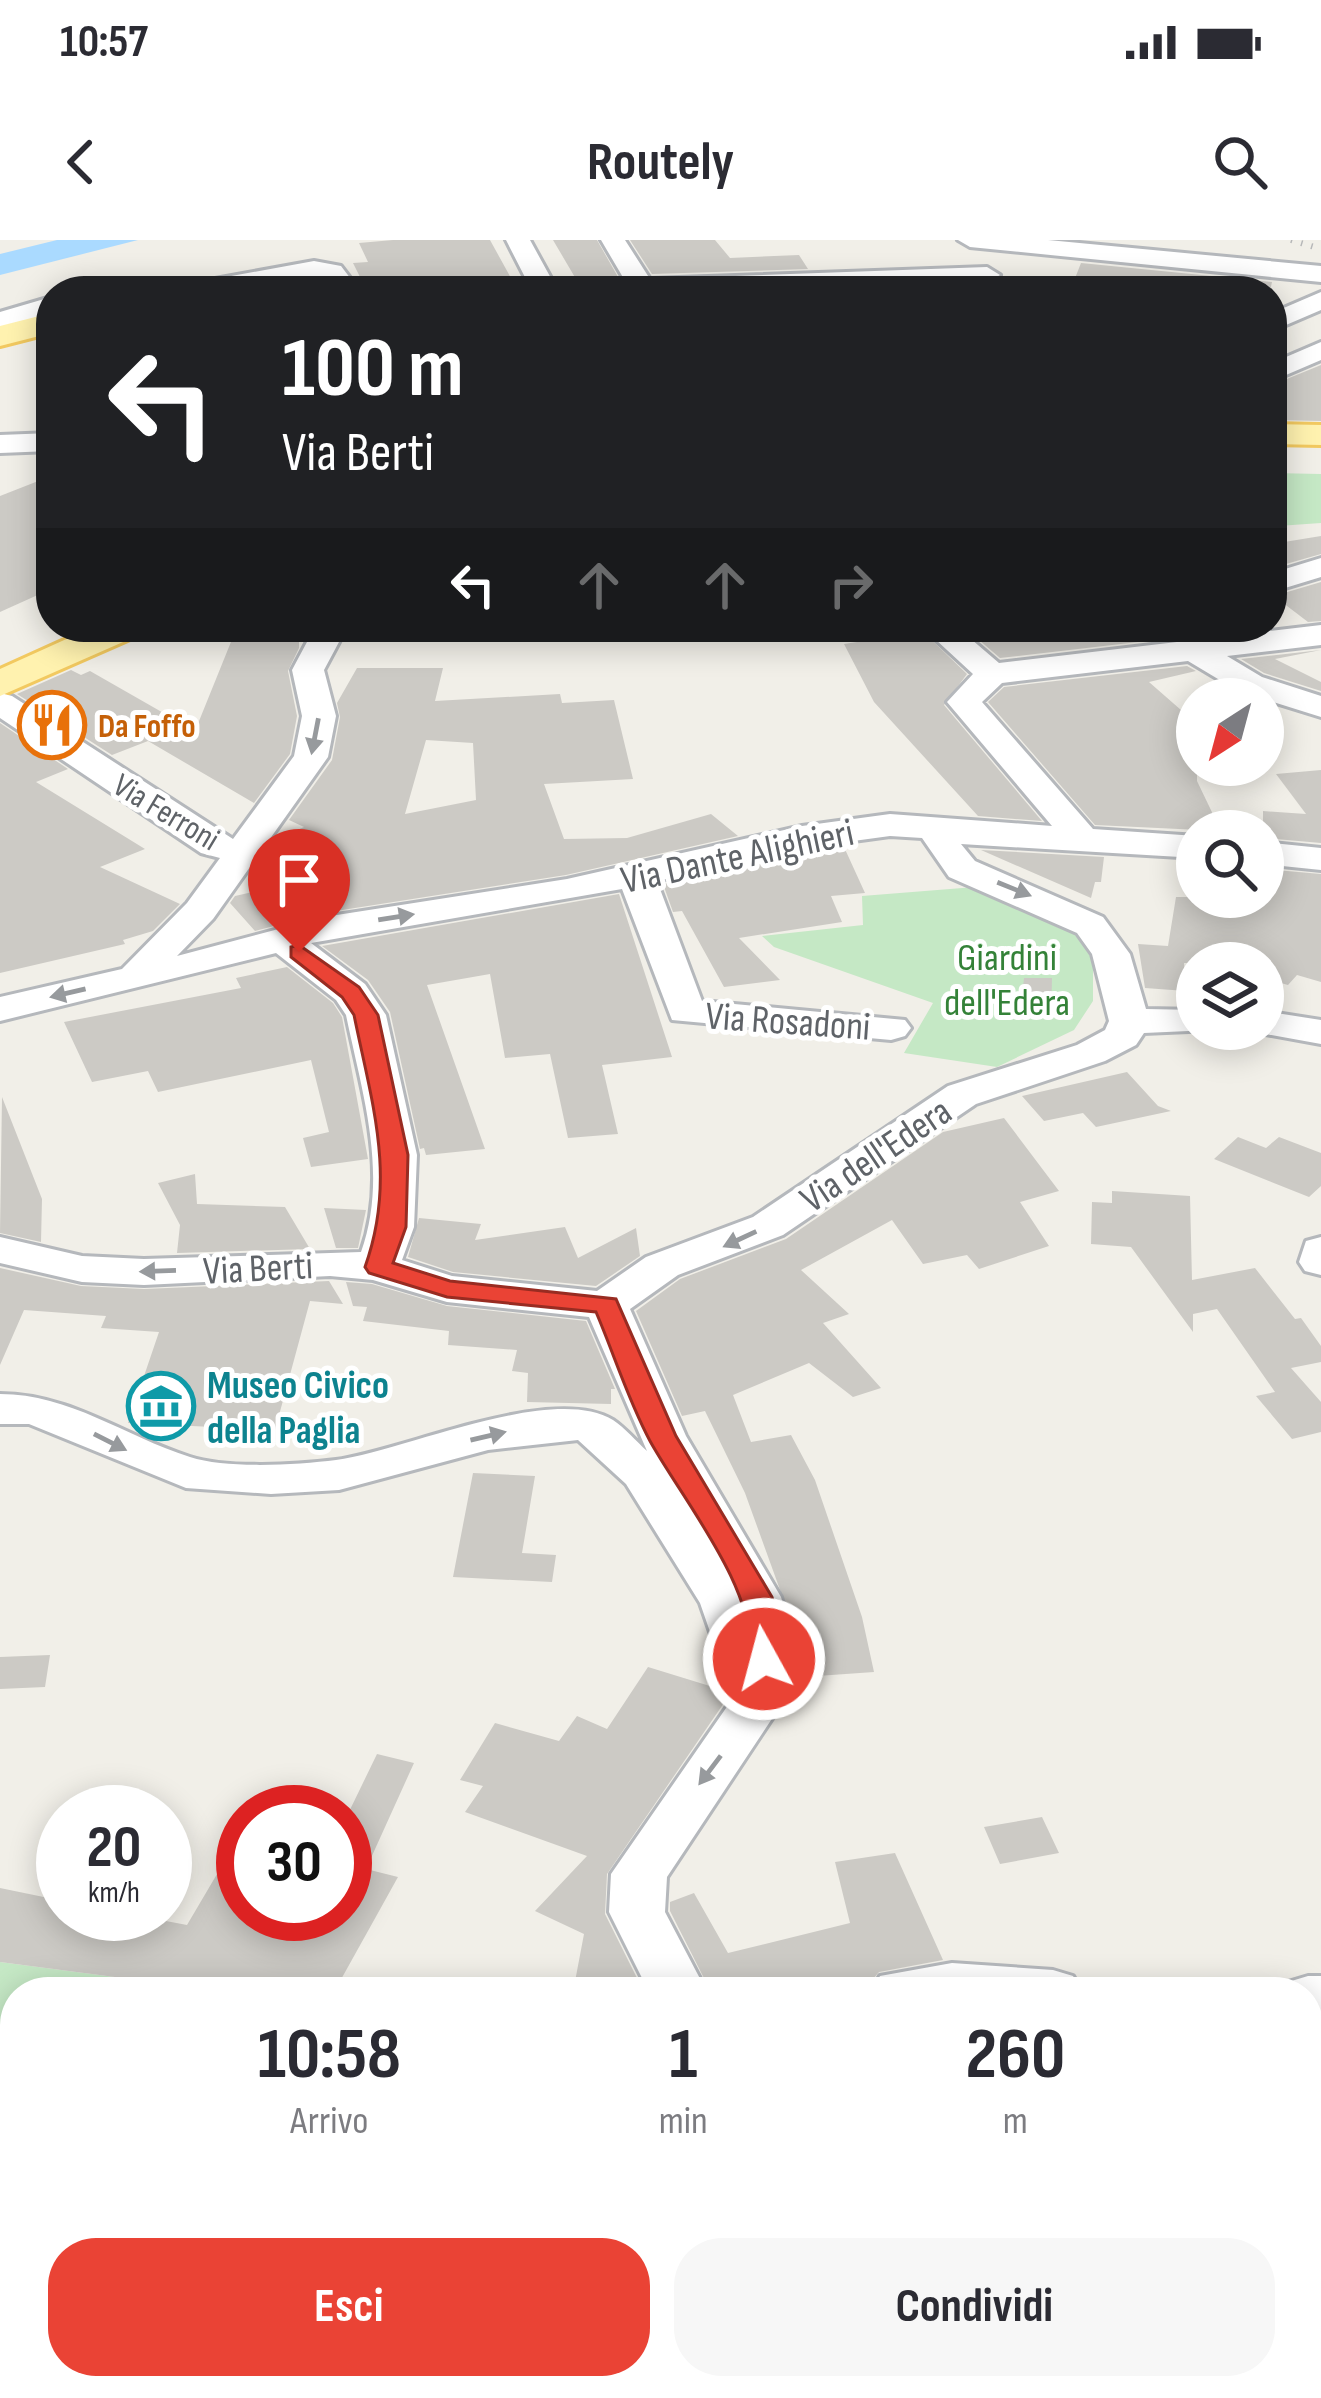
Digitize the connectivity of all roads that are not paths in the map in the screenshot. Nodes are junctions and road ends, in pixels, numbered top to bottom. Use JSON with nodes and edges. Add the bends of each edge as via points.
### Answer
{"nodes":[{"id":1,"x":518,"y":240,"type":"edge"},
{"id":2,"x":613,"y":240,"type":"edge"},
{"id":3,"x":971,"y":240,"type":"edge"},
{"id":4,"x":1321,"y":274,"type":"edge"},
{"id":5,"x":276,"y":276,"type":"edge"},
{"id":6,"x":336,"y":276,"type":"edge"},
{"id":7,"x":536,"y":276,"type":"edge"},
{"id":8,"x":635,"y":276,"type":"edge"},
{"id":9,"x":987,"y":276,"type":"edge"},
{"id":10,"x":1287,"y":283,"type":"edge"},
{"id":11,"x":1321,"y":288,"type":"edge"},
{"id":12,"x":1321,"y":300,"type":"edge"},
{"id":13,"x":36,"y":309,"type":"edge"},
{"id":14,"x":1287,"y":317,"type":"edge"},
{"id":15,"x":0,"y":320,"type":"edge"},
{"id":16,"x":36,"y":327,"type":"edge"},
{"id":17,"x":1287,"y":331,"type":"edge"},
{"id":18,"x":0,"y":336,"type":"edge"},
{"id":19,"x":1321,"y":346,"type":"edge"},
{"id":20,"x":1287,"y":365,"type":"edge"},
{"id":21,"x":1287,"y":434,"type":"edge"},
{"id":22,"x":1321,"y":435,"type":"edge"},
{"id":23,"x":36,"y":443,"type":"edge"},
{"id":24,"x":0,"y":444,"type":"edge"},
{"id":25,"x":1316,"y":561,"type":"edge"},
{"id":26,"x":1287,"y":576,"type":"edge"},
{"id":27,"x":1321,"y":635,"type":"edge"},
{"id":28,"x":1287,"y":639,"type":"edge"},
{"id":29,"x":92,"y":642,"type":"edge"},
{"id":30,"x":323,"y":642,"type":"edge"},
{"id":31,"x":955,"y":642,"type":"edge"},
{"id":32,"x":1262,"y":642,"type":"edge"},
{"id":33,"x":1194,"y":650,"type":"junction"},
{"id":34,"x":992,"y":674,"type":"junction"},
{"id":35,"x":0,"y":684,"type":"edge"},
{"id":36,"x":0,"y":703,"type":"edge"},
{"id":37,"x":1321,"y":707,"type":"edge"},
{"id":38,"x":962,"y":831,"type":"junction"},
{"id":39,"x":1080,"y":836,"type":"junction"},
{"id":40,"x":1176,"y":845,"type":"edge"},
{"id":41,"x":240,"y":852,"type":"junction"},
{"id":42,"x":1284,"y":855,"type":"edge"},
{"id":43,"x":1321,"y":859,"type":"edge"},
{"id":44,"x":636,"y":875,"type":"junction"},
{"id":45,"x":281,"y":939,"type":"junction"},
{"id":46,"x":136,"y":977,"type":"junction"},
{"id":47,"x":0,"y":1010,"type":"edge"},
{"id":48,"x":1129,"y":1021,"type":"junction"},
{"id":49,"x":1176,"y":1022,"type":"edge"},
{"id":50,"x":1284,"y":1026,"type":"edge"},
{"id":51,"x":891,"y":1028,"type":"dead end"},
{"id":52,"x":1321,"y":1032,"type":"edge"},
{"id":53,"x":0,"y":1250,"type":"edge"},
{"id":54,"x":1321,"y":1250,"type":"edge"},
{"id":55,"x":1321,"y":1262,"type":"edge"},
{"id":56,"x":378,"y":1267,"type":"junction"},
{"id":57,"x":606,"y":1304,"type":"junction"},
{"id":58,"x":0,"y":1409,"type":"edge"},
{"id":59,"x":748,"y":1669,"type":"junction"},
{"id":60,"x":671,"y":1977,"type":"edge"}],
"edges":[{"from":1,"to":7,"type":"street"},
{"from":2,"to":8,"type":"street"},
{"from":3,"to":4,"type":"street"},
{"from":3,"to":9,"type":"street"},
{"from":5,"to":6,"type":"street","via":[[314,269]]},
{"from":10,"to":11,"type":"street"},
{"from":12,"to":14,"type":"street"},
{"from":13,"to":15,"type":"street"},
{"from":16,"to":18,"type":"main road"},
{"from":17,"to":19,"type":"street"},
{"from":19,"to":20,"type":"street"},
{"from":21,"to":22,"type":"main road"},
{"from":23,"to":24,"type":"street"},
{"from":25,"to":26,"type":"street"},
{"from":27,"to":28,"type":"street"},
{"from":29,"to":35,"type":"main road"},
{"from":30,"to":41,"type":"street","one_way":true,"via":[[308,670],[319,716],[311,757]]},
{"from":31,"to":34,"type":"street"},
{"from":32,"to":33,"type":"street"},
{"from":33,"to":34,"type":"street"},
{"from":33,"to":37,"type":"street","via":[[1250,684]]},
{"from":34,"to":39,"type":"street","via":[[964,702]]},
{"from":36,"to":41,"type":"street","name":"Via Ferroni","via":[[214,845]]},
{"from":38,"to":39,"type":"street","name":"Via Dante Alighieri"},
{"from":38,"to":44,"type":"street","name":"Via Dante Alighieri","via":[[890,825]]},
{"from":38,"to":48,"type":"street","one_way":true,"via":[[939,840],[962,868],[1090,925],[1111,954]]},
{"from":39,"to":40,"type":"street","name":"Via Dante Alighieri"},
{"from":41,"to":46,"type":"street","via":[[200,911]]},
{"from":42,"to":43,"type":"street"},
{"from":45,"to":44,"type":"street","name":"Via Dante Alighieri","one_way":true},
{"from":44,"to":51,"type":"street","name":"Via Rosadoni","via":[[686,1012]]},
{"from":45,"to":46,"type":"street","name":"Via Dante Alighieri"},
{"from":45,"to":56,"type":"street","via":[[351,992],[366,1015],[396,1155],[392,1227]]},
{"from":46,"to":47,"type":"street","name":"Via Dante Alighieri","one_way":true},
{"from":48,"to":49,"type":"street"},
{"from":48,"to":57,"type":"street","name":"Via dell'Edera","one_way":true,"via":[[1122,1037],[1090,1053],[962,1095],[768,1226],[662,1266]]},
{"from":50,"to":52,"type":"street"},
{"from":56,"to":53,"type":"street","name":"Via Berti","one_way":true,"via":[[123,1271]]},
{"from":54,"to":55,"type":"street"},
{"from":56,"to":57,"type":"street","name":"Via Berti","via":[[447,1289]]},
{"from":57,"to":59,"type":"street","via":[[662,1436],[756,1597],[767,1639],[764,1659]]},
{"from":58,"to":59,"type":"street","one_way":true,"via":[[35,1409],[186,1473],[271,1479],[339,1475],[487,1436],[576,1423],[609,1440],[644,1474],[725,1604]]},
{"from":59,"to":60,"type":"street","one_way":true,"via":[[759,1699],[639,1874],[638,1912]]}]}
